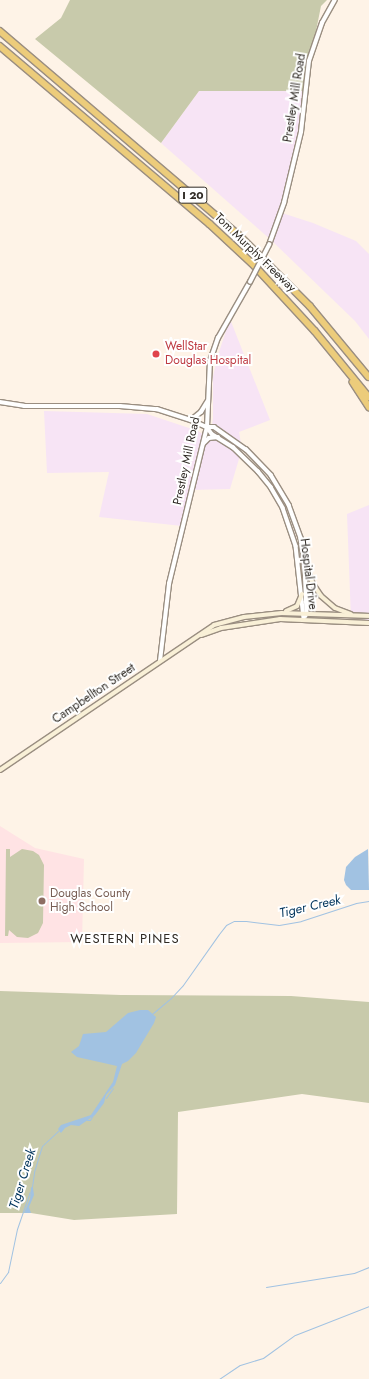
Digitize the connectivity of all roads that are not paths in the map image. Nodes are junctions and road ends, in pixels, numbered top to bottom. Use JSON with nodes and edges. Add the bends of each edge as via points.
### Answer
{"nodes":[{"id":1,"x":335,"y":0,"type":"edge"},
{"id":2,"x":0,"y":31,"type":"edge"},
{"id":3,"x":0,"y":46,"type":"edge"},
{"id":4,"x":339,"y":359,"type":"junction"},
{"id":5,"x":369,"y":377,"type":"edge"},
{"id":6,"x":369,"y":397,"type":"edge"},
{"id":7,"x":208,"y":401,"type":"junction"},
{"id":8,"x":0,"y":402,"type":"edge"},
{"id":9,"x":369,"y":407,"type":"edge"},
{"id":10,"x":191,"y":420,"type":"junction"},
{"id":11,"x":206,"y":427,"type":"junction"},
{"id":12,"x":218,"y":437,"type":"junction"},
{"id":13,"x":202,"y":447,"type":"junction"},
{"id":14,"x":305,"y":564,"type":"junction"},
{"id":15,"x":302,"y":594,"type":"junction"},
{"id":16,"x":282,"y":613,"type":"junction"},
{"id":17,"x":305,"y":613,"type":"junction"},
{"id":18,"x":363,"y":616,"type":"junction"},
{"id":19,"x":369,"y":616,"type":"edge"},
{"id":20,"x":304,"y":619,"type":"junction"},
{"id":21,"x":369,"y":622,"type":"edge"},
{"id":22,"x":201,"y":635,"type":"junction"},
{"id":23,"x":160,"y":661,"type":"junction"},
{"id":24,"x":0,"y":770,"type":"edge"}],
"edges":[{"from":1,"to":7,"type":"street","name":"Prestley Mill Road","bridge":true,"via":[[322,23],[309,61],[302,132],[284,203],[269,244],[218,338],[210,365]]},
{"from":2,"to":5,"type":"highway","name":"Tom Murphy Freeway","number":"I 20","via":[[238,234],[310,306]]},
{"from":3,"to":4,"type":"highway","name":"Tom Murphy Freeway","number":"I 20","via":[[233,245],[293,305]]},
{"from":4,"to":6,"type":"highway","name":"Tom Murphy Freeway","number":"I 20"},
{"from":4,"to":9,"type":"highway"},
{"from":7,"to":10,"type":"street","via":[[201,412]]},
{"from":7,"to":11,"type":"street","name":"Prestley Mill Road"},
{"from":8,"to":10,"type":"street","name":"Hospital Drive","via":[[24,406],[128,406],[157,409]]},
{"from":10,"to":11,"type":"street","name":"Hospital Drive"},
{"from":11,"to":12,"type":"street","name":"Hospital Drive"},
{"from":11,"to":13,"type":"street","name":"Prestley Mill Road"},
{"from":11,"to":14,"type":"street","name":"Hospital Drive","via":[[214,427],[238,443],[271,475],[294,518],[301,538]]},
{"from":12,"to":13,"type":"street","via":[[209,438]]},
{"from":12,"to":15,"type":"street","name":"Hospital Drive","via":[[258,470],[283,508],[296,546]]},
{"from":13,"to":23,"type":"street","name":"Prestley Mill Road","via":[[169,584]]},
{"from":14,"to":17,"type":"street","name":"Hospital Drive"},
{"from":14,"to":18,"type":"main road","via":[[313,584],[327,601],[349,614]]},
{"from":15,"to":16,"type":"main road","via":[[297,606]]},
{"from":15,"to":17,"type":"street","name":"Hospital Drive"},
{"from":16,"to":17,"type":"main road","name":"Campbellton Street"},
{"from":16,"to":22,"type":"main road","name":"Campbellton Street","via":[[221,623],[207,629]]},
{"from":17,"to":18,"type":"main road","name":"Campbellton Street"},
{"from":17,"to":20,"type":"street","name":"Hospital Drive"},
{"from":18,"to":19,"type":"main road","name":"Campbellton Street"},
{"from":20,"to":21,"type":"main road","name":"Campbellton Street"},
{"from":20,"to":22,"type":"main road","name":"Campbellton Street","via":[[266,620],[221,628]]},
{"from":22,"to":23,"type":"main road","name":"Campbellton Street"},
{"from":23,"to":24,"type":"main road","name":"Campbellton Street"}]}
